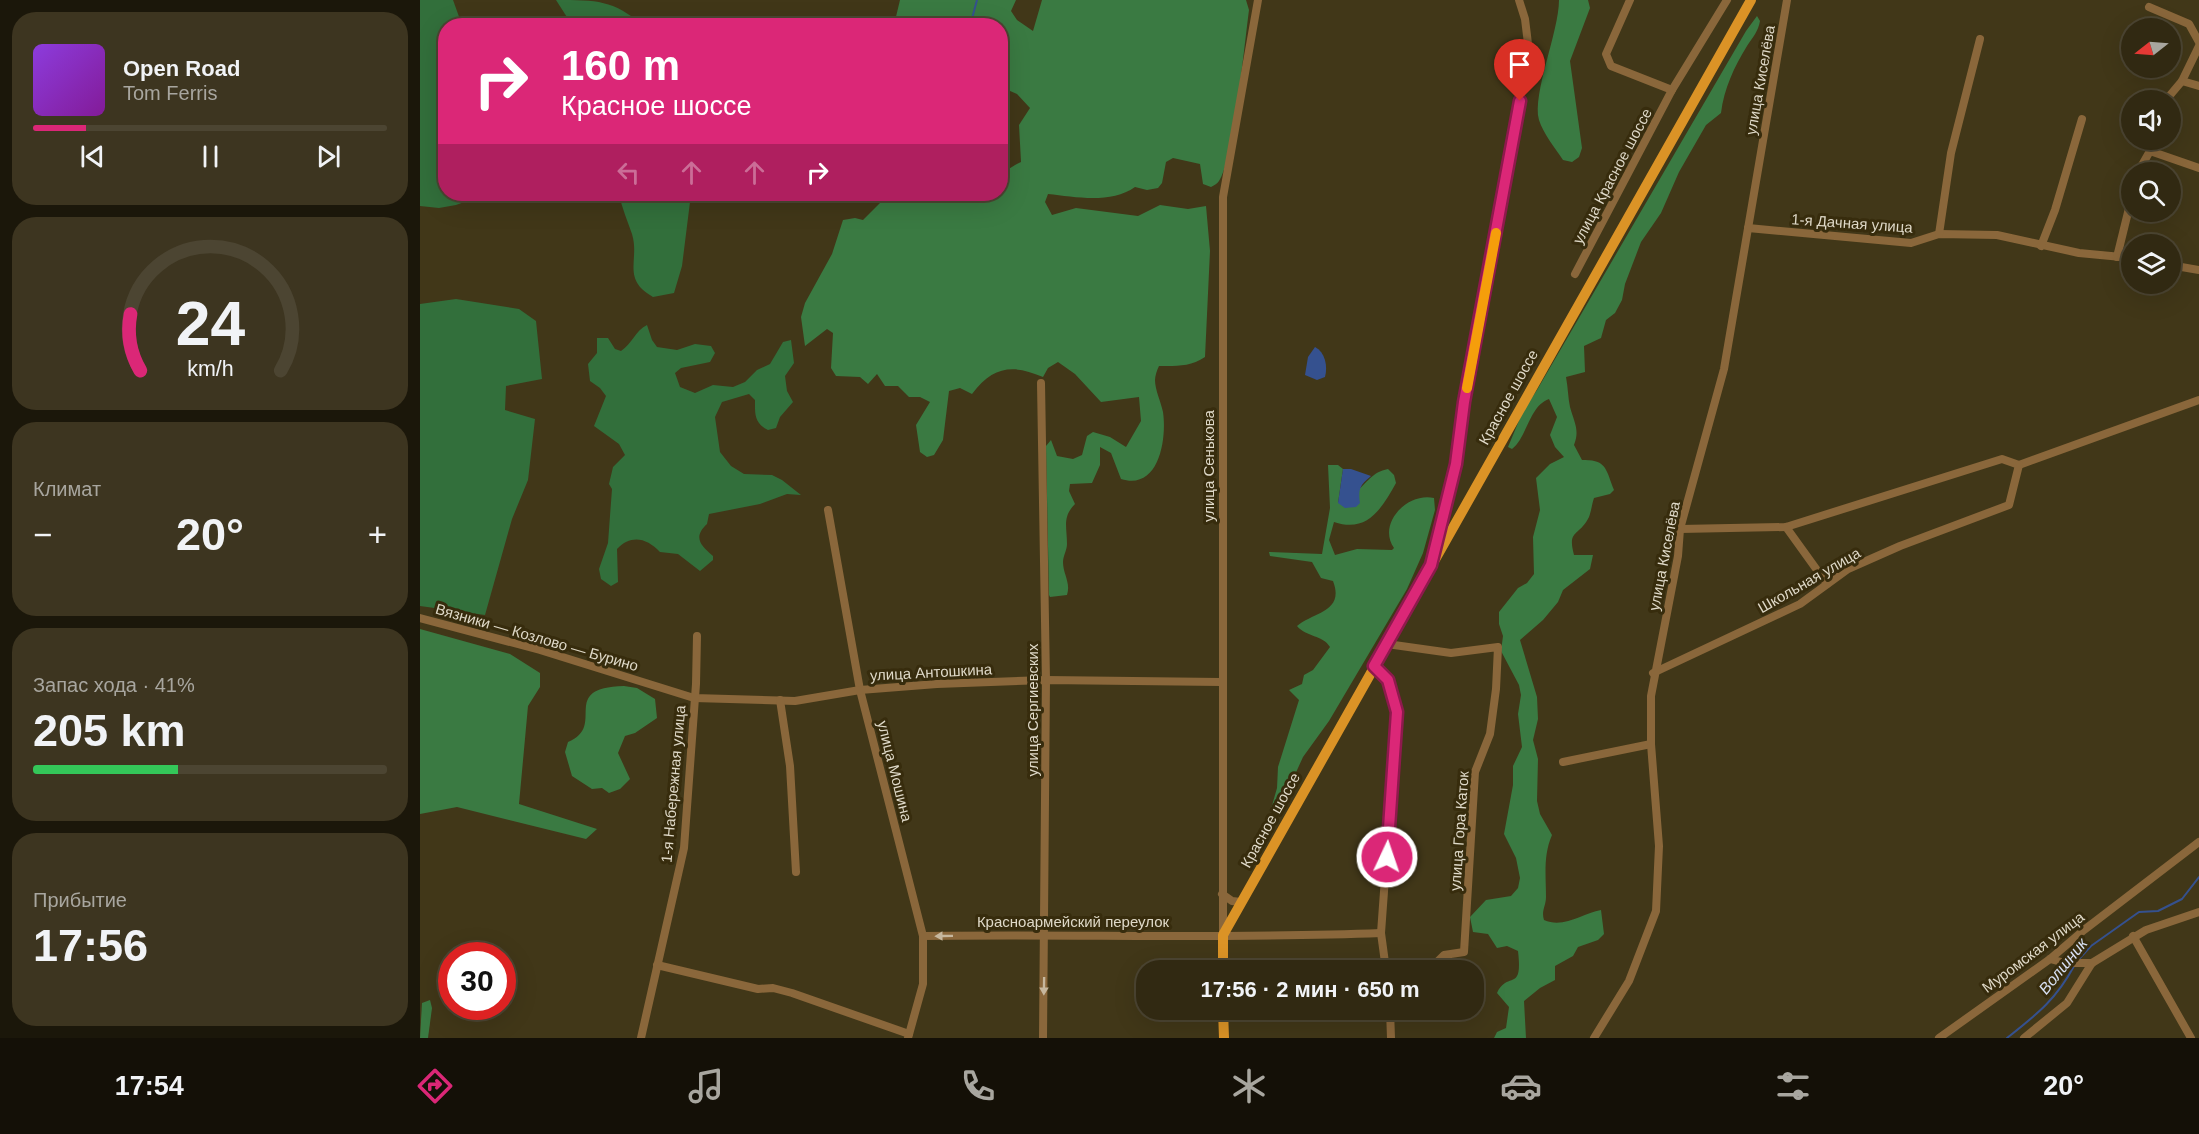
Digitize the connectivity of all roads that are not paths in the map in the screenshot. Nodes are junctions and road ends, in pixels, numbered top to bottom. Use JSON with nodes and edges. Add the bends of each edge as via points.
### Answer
{"nodes":[{"id":1,"x":1258,"y":0,"type":"edge"},
{"id":2,"x":1519,"y":0,"type":"edge"},
{"id":3,"x":1630,"y":0,"type":"edge"},
{"id":4,"x":1727,"y":0,"type":"edge"},
{"id":5,"x":1751,"y":0,"type":"edge"},
{"id":6,"x":1787,"y":0,"type":"edge"},
{"id":7,"x":2149,"y":7,"type":"dead end"},
{"id":8,"x":1980,"y":39,"type":"dead end"},
{"id":9,"x":2199,"y":44,"type":"edge"},
{"id":10,"x":2182,"y":81,"type":"junction"},
{"id":11,"x":2199,"y":86,"type":"edge"},
{"id":12,"x":1672,"y":90,"type":"junction"},
{"id":13,"x":2174,"y":90,"type":"edge"},
{"id":14,"x":2082,"y":119,"type":"dead end"},
{"id":15,"x":2150,"y":151,"type":"joint"},
{"id":16,"x":2144,"y":162,"type":"edge"},
{"id":17,"x":2199,"y":168,"type":"edge"},
{"id":18,"x":2126,"y":222,"type":"edge"},
{"id":19,"x":1748,"y":228,"type":"junction"},
{"id":20,"x":1939,"y":234,"type":"junction"},
{"id":21,"x":2041,"y":246,"type":"junction"},
{"id":22,"x":2117,"y":257,"type":"junction"},
{"id":23,"x":2121,"y":257,"type":"edge"},
{"id":24,"x":2181,"y":267,"type":"edge"},
{"id":25,"x":2199,"y":270,"type":"edge"},
{"id":26,"x":1575,"y":274,"type":"dead end"},
{"id":27,"x":1041,"y":383,"type":"dead end"},
{"id":28,"x":2199,"y":400,"type":"edge"},
{"id":29,"x":2019,"y":465,"type":"junction"},
{"id":30,"x":828,"y":510,"type":"dead end"},
{"id":31,"x":1786,"y":527,"type":"junction"},
{"id":32,"x":1680,"y":529,"type":"junction"},
{"id":33,"x":1431,"y":565,"type":"junction"},
{"id":34,"x":1827,"y":584,"type":"junction"},
{"id":35,"x":420,"y":618,"type":"edge"},
{"id":36,"x":697,"y":636,"type":"dead end"},
{"id":37,"x":1387,"y":644,"type":"junction"},
{"id":38,"x":1374,"y":666,"type":"junction"},
{"id":39,"x":1653,"y":673,"type":"junction"},
{"id":40,"x":1046,"y":680,"type":"junction"},
{"id":41,"x":1221,"y":682,"type":"junction"},
{"id":42,"x":646,"y":683,"type":"joint"},
{"id":43,"x":861,"y":690,"type":"junction"},
{"id":44,"x":694,"y":698,"type":"junction"},
{"id":45,"x":780,"y":700,"type":"junction"},
{"id":46,"x":1651,"y":744,"type":"junction"},
{"id":47,"x":1563,"y":762,"type":"dead end"},
{"id":48,"x":2199,"y":842,"type":"edge"},
{"id":49,"x":796,"y":872,"type":"dead end"},
{"id":50,"x":1222,"y":894,"type":"junction"},
{"id":51,"x":1241,"y":902,"type":"junction"},
{"id":52,"x":2199,"y":912,"type":"edge"},
{"id":53,"x":1382,"y":933,"type":"junction"},
{"id":54,"x":1044,"y":934,"type":"junction"},
{"id":55,"x":1223,"y":934,"type":"junction"},
{"id":56,"x":923,"y":936,"type":"junction"},
{"id":57,"x":2133,"y":936,"type":"junction"},
{"id":58,"x":2050,"y":959,"type":"junction"},
{"id":59,"x":1223,"y":960,"type":"edge"},
{"id":60,"x":1385,"y":960,"type":"edge"},
{"id":61,"x":1439,"y":960,"type":"edge"},
{"id":62,"x":2092,"y":963,"type":"junction"},
{"id":63,"x":657,"y":965,"type":"junction"},
{"id":64,"x":1223,"y":1020,"type":"edge"},
{"id":65,"x":1392,"y":1020,"type":"edge"},
{"id":66,"x":908,"y":1036,"type":"edge"},
{"id":67,"x":641,"y":1038,"type":"edge"},
{"id":68,"x":1043,"y":1038,"type":"edge"},
{"id":69,"x":1224,"y":1038,"type":"edge"},
{"id":70,"x":1391,"y":1038,"type":"edge"},
{"id":71,"x":1594,"y":1038,"type":"edge"},
{"id":72,"x":1939,"y":1038,"type":"edge"},
{"id":73,"x":2025,"y":1038,"type":"edge"},
{"id":74,"x":2192,"y":1038,"type":"edge"}],
"edges":[{"from":1,"to":41,"type":"street","name":"улица Сенькова","via":[[1223,197]]},
{"from":2,"to":33,"type":"street","via":[[1529,52],[1456,464]]},
{"from":3,"to":12,"type":"street","via":[[1606,54],[1607,62]]},
{"from":4,"to":12,"type":"street","name":"улица Красное шоссе"},
{"from":5,"to":33,"type":"main road","name":"Красное шоссе"},
{"from":6,"to":19,"type":"street","name":"улица Киселёва"},
{"from":7,"to":9,"type":"street","via":[[2189,24]]},
{"from":8,"to":20,"type":"street","via":[[1951,153]]},
{"from":9,"to":10,"type":"street"},
{"from":10,"to":11,"type":"street"},
{"from":10,"to":13,"type":"street"},
{"from":12,"to":26,"type":"street","name":"улица Красное шоссе"},
{"from":14,"to":21,"type":"street"},
{"from":15,"to":16,"type":"street"},
{"from":15,"to":17,"type":"street"},
{"from":18,"to":22,"type":"street"},
{"from":19,"to":20,"type":"street","name":"1-я Дачная улица","via":[[1911,243]]},
{"from":19,"to":32,"type":"street","name":"улица Киселёва","via":[[1724,369]]},
{"from":20,"to":21,"type":"street","name":"1-я Дачная улица","via":[[1997,235]]},
{"from":21,"to":22,"type":"street","name":"1-я Дачная улица"},
{"from":22,"to":23,"type":"street","name":"1-я Дачная улица"},
{"from":24,"to":25,"type":"street"},
{"from":27,"to":40,"type":"street","name":"улица Сергиевских"},
{"from":28,"to":29,"type":"street"},
{"from":29,"to":31,"type":"street","via":[[2002,459]]},
{"from":29,"to":34,"type":"street","name":"Школьная улица","via":[[2009,505],[1900,546],[1848,569]]},
{"from":30,"to":43,"type":"street","name":"улица Мошина"},
{"from":31,"to":32,"type":"street"},
{"from":31,"to":34,"type":"street"},
{"from":32,"to":39,"type":"street","name":"улица Киселёва","via":[[1678,556]]},
{"from":33,"to":37,"type":"main road","name":"Красное шоссе"},
{"from":34,"to":39,"type":"street","name":"Школьная улица","via":[[1770,620]]},
{"from":35,"to":42,"type":"street","name":"Вязники — Козлово — Бурино"},
{"from":36,"to":44,"type":"street","name":"1-я Набережная улица"},
{"from":37,"to":38,"type":"main road","name":"Красное шоссе"},
{"from":37,"to":61,"type":"street","name":"улица Гора Каток","via":[[1451,653],[1498,647],[1490,734],[1475,772],[1464,952],[1444,955]]},
{"from":38,"to":51,"type":"main road","name":"Красное шоссе"},
{"from":38,"to":53,"type":"street","via":[[1388,680],[1397,712]]},
{"from":39,"to":46,"type":"street","name":"улица Киселёва"},
{"from":40,"to":41,"type":"street","name":"улица Антошкина"},
{"from":40,"to":43,"type":"street","name":"улица Антошкина"},
{"from":40,"to":54,"type":"street","name":"улица Сергиевских"},
{"from":41,"to":50,"type":"street","name":"улица Сенькова"},
{"from":42,"to":44,"type":"street","name":"улица Антошкина"},
{"from":43,"to":45,"type":"street","name":"улица Антошкина"},
{"from":43,"to":56,"type":"street","name":"улица Мошина"},
{"from":44,"to":45,"type":"street","name":"улица Антошкина"},
{"from":44,"to":63,"type":"street","name":"1-я Набережная улица","via":[[684,848]]},
{"from":45,"to":49,"type":"street","via":[[790,766]]},
{"from":46,"to":47,"type":"street"},
{"from":46,"to":71,"type":"street","name":"улица Киселёва","via":[[1659,846],[1656,911],[1629,981]]},
{"from":48,"to":58,"type":"street","name":"Муромская улица"},
{"from":50,"to":51,"type":"street"},
{"from":50,"to":55,"type":"street","name":"улица Сенькова"},
{"from":51,"to":55,"type":"main road","name":"Красное шоссе"},
{"from":52,"to":57,"type":"street"},
{"from":53,"to":55,"type":"street","name":"Красноармейский переулок","via":[[1278,937]]},
{"from":53,"to":60,"type":"street"},
{"from":54,"to":55,"type":"street","name":"Красноармейский переулок"},
{"from":54,"to":56,"type":"street","name":"Красноармейский переулок","one_way":true},
{"from":54,"to":68,"type":"street","name":"улица Сергиевских","one_way":true},
{"from":55,"to":59,"type":"main road"},
{"from":56,"to":66,"type":"street","name":"улица Мошина","via":[[923,984]]},
{"from":57,"to":62,"type":"street"},
{"from":57,"to":74,"type":"street"},
{"from":58,"to":62,"type":"street"},
{"from":58,"to":72,"type":"street","name":"Муромская улица"},
{"from":62,"to":73,"type":"street","via":[[2067,1002]]},
{"from":63,"to":66,"type":"street","via":[[792,993]]},
{"from":63,"to":67,"type":"street","name":"1-я Набережная улица"},
{"from":64,"to":69,"type":"main road"},
{"from":65,"to":70,"type":"street"}]}
